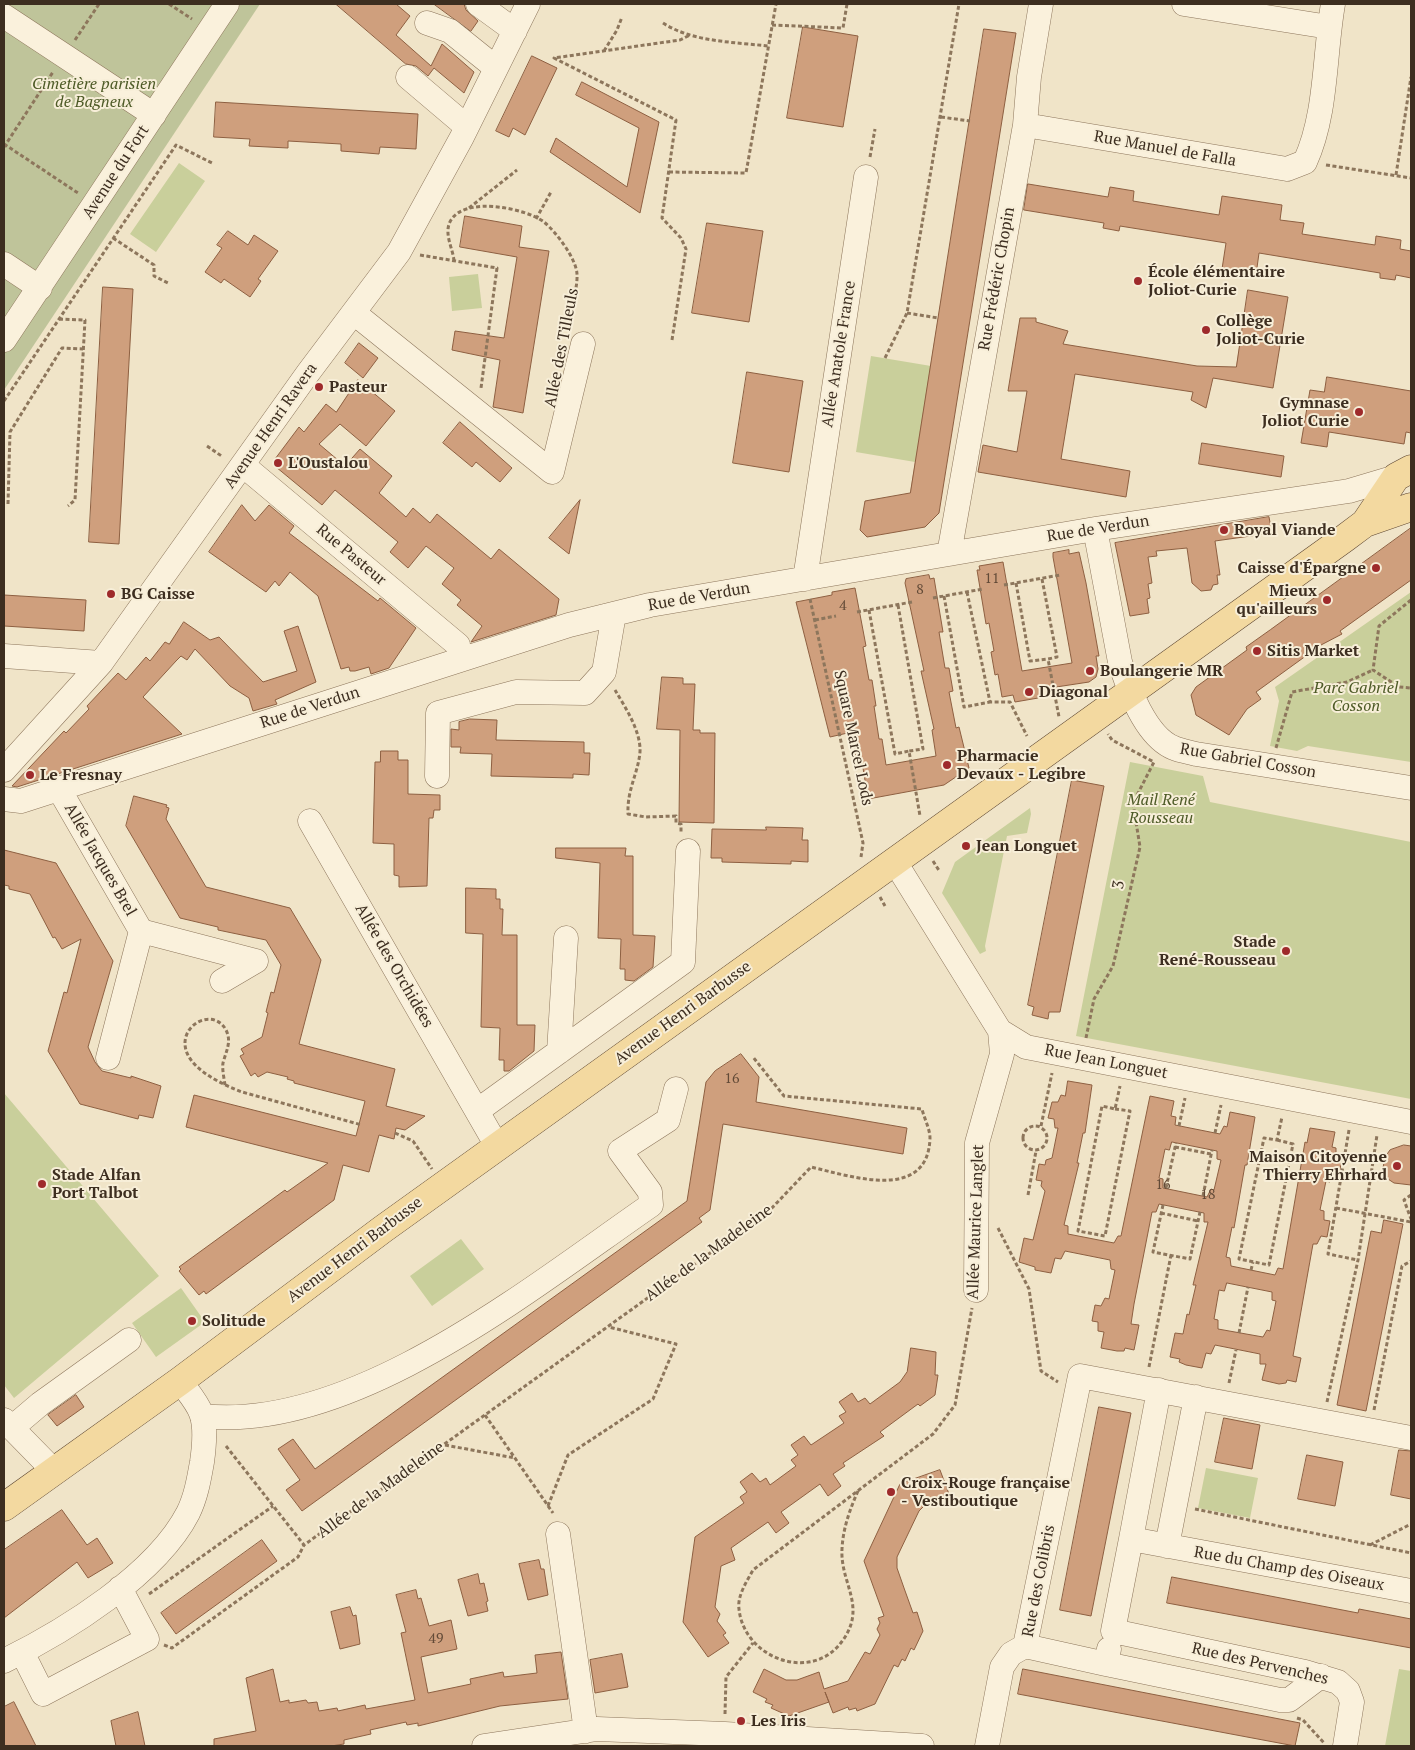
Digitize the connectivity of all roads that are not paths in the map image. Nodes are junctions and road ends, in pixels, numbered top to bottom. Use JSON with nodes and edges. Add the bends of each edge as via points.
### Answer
{"nodes":[{"id":1,"x":227,"y":4,"type":"edge"},
{"id":2,"x":478,"y":4,"type":"edge"},
{"id":3,"x":528,"y":4,"type":"edge"},
{"id":4,"x":1041,"y":4,"type":"edge"},
{"id":5,"x":1184,"y":4,"type":"edge"},
{"id":6,"x":1333,"y":4,"type":"edge"},
{"id":7,"x":4,"y":16,"type":"edge"},
{"id":8,"x":427,"y":23,"type":"dead end"},
{"id":9,"x":1329,"y":27,"type":"junction"},
{"id":10,"x":515,"y":31,"type":"junction"},
{"id":11,"x":496,"y":68,"type":"junction"},
{"id":12,"x":408,"y":78,"type":"dead end"},
{"id":13,"x":154,"y":115,"type":"junction"},
{"id":14,"x":1025,"y":125,"type":"junction"},
{"id":15,"x":467,"y":127,"type":"junction"},
{"id":16,"x":866,"y":177,"type":"road end"},
{"id":17,"x":4,"y":264,"type":"edge"},
{"id":18,"x":40,"y":288,"type":"junction"},
{"id":19,"x":354,"y":312,"type":"junction"},
{"id":20,"x":4,"y":340,"type":"edge"},
{"id":21,"x":574,"y":340,"type":"road end"},
{"id":22,"x":235,"y":462,"type":"junction"},
{"id":23,"x":1403,"y":473,"type":"edge"},
{"id":24,"x":1411,"y":506,"type":"edge"},
{"id":25,"x":1365,"y":524,"type":"junction"},
{"id":26,"x":1095,"y":529,"type":"junction"},
{"id":27,"x":949,"y":554,"type":"junction"},
{"id":28,"x":805,"y":578,"type":"junction"},
{"id":29,"x":614,"y":614,"type":"junction"},
{"id":30,"x":458,"y":645,"type":"dead end"},
{"id":31,"x":4,"y":656,"type":"edge"},
{"id":32,"x":101,"y":663,"type":"junction"},
{"id":33,"x":1132,"y":692,"type":"junction"},
{"id":34,"x":4,"y":770,"type":"edge"},
{"id":35,"x":437,"y":776,"type":"dead end"},
{"id":36,"x":1411,"y":788,"type":"edge"},
{"id":37,"x":60,"y":789,"type":"junction"},
{"id":38,"x":4,"y":799,"type":"edge"},
{"id":39,"x":310,"y":821,"type":"dead end"},
{"id":40,"x":688,"y":852,"type":"road end"},
{"id":41,"x":895,"y":862,"type":"junction"},
{"id":42,"x":141,"y":931,"type":"junction"},
{"id":43,"x":566,"y":938,"type":"dead end"},
{"id":44,"x":222,"y":981,"type":"dead end"},
{"id":45,"x":1000,"y":1031,"type":"junction"},
{"id":46,"x":559,"y":1052,"type":"junction"},
{"id":47,"x":108,"y":1058,"type":"dead end"},
{"id":48,"x":676,"y":1089,"type":"dead end"},
{"id":49,"x":477,"y":1111,"type":"junction"},
{"id":50,"x":1411,"y":1122,"type":"edge"},
{"id":51,"x":497,"y":1146,"type":"junction"},
{"id":52,"x":976,"y":1290,"type":"road end"},
{"id":53,"x":129,"y":1340,"type":"dead end"},
{"id":54,"x":180,"y":1381,"type":"junction"},
{"id":55,"x":1152,"y":1389,"type":"junction"},
{"id":56,"x":1196,"y":1397,"type":"junction"},
{"id":57,"x":202,"y":1416,"type":"junction"},
{"id":58,"x":8,"y":1423,"type":"edge"},
{"id":59,"x":1411,"y":1438,"type":"edge"},
{"id":60,"x":54,"y":1471,"type":"junction"},
{"id":61,"x":4,"y":1507,"type":"edge"},
{"id":62,"x":558,"y":1528,"type":"road end"},
{"id":63,"x":1131,"y":1539,"type":"junction"},
{"id":64,"x":1167,"y":1546,"type":"junction"},
{"id":65,"x":1411,"y":1591,"type":"edge"},
{"id":66,"x":125,"y":1598,"type":"junction"},
{"id":67,"x":1113,"y":1631,"type":"junction"},
{"id":68,"x":1026,"y":1646,"type":"junction"},
{"id":69,"x":13,"y":1656,"type":"edge"},
{"id":70,"x":1106,"y":1664,"type":"junction"},
{"id":71,"x":1321,"y":1676,"type":"junction"},
{"id":72,"x":586,"y":1731,"type":"junction"},
{"id":73,"x":484,"y":1746,"type":"edge"},
{"id":74,"x":915,"y":1746,"type":"edge"},
{"id":75,"x":922,"y":1746,"type":"edge"},
{"id":76,"x":987,"y":1746,"type":"edge"},
{"id":77,"x":1346,"y":1746,"type":"edge"}],
"edges":[{"from":1,"to":13,"type":"street","name":"Avenue du Fort"},
{"from":2,"to":10,"type":"street"},
{"from":3,"to":10,"type":"street","name":"Avenue Henri Ravera"},
{"from":4,"to":14,"type":"street","name":"Rue Frédéric Chopin","via":[[1028,76]]},
{"from":5,"to":9,"type":"street"},
{"from":6,"to":9,"type":"street"},
{"from":7,"to":13,"type":"street"},
{"from":8,"to":11,"type":"street","via":[[450,31]]},
{"from":9,"to":14,"type":"street","name":"Rue Manuel de Falla","via":[[1314,137],[1305,162],[1287,169]]},
{"from":10,"to":11,"type":"street","name":"Avenue Henri Ravera"},
{"from":11,"to":15,"type":"street","name":"Avenue Henri Ravera"},
{"from":12,"to":15,"type":"street"},
{"from":13,"to":18,"type":"street","name":"Avenue du Fort"},
{"from":14,"to":27,"type":"street","name":"Rue Frédéric Chopin"},
{"from":15,"to":19,"type":"street","name":"Avenue Henri Ravera","via":[[399,252]]},
{"from":16,"to":28,"type":"street","name":"Allée Anatole France"},
{"from":17,"to":18,"type":"street"},
{"from":18,"to":20,"type":"street","name":"Avenue du Fort"},
{"from":19,"to":21,"type":"street","name":"Allée des Tilleuls","via":[[552,472]]},
{"from":19,"to":22,"type":"street","name":"Avenue Henri Ravera"},
{"from":22,"to":30,"type":"street","name":"Rue Pasteur"},
{"from":22,"to":32,"type":"street","name":"Avenue Henri Ravera"},
{"from":23,"to":25,"type":"main road","name":"Avenue Henri Barbusse"},
{"from":23,"to":26,"type":"street","name":"Rue de Verdun","via":[[1349,491]]},
{"from":24,"to":25,"type":"main road","name":"Avenue Henri Barbusse"},
{"from":25,"to":33,"type":"main road","name":"Avenue Henri Barbusse"},
{"from":26,"to":27,"type":"street","name":"Rue de Verdun"},
{"from":26,"to":33,"type":"street","name":"Rue Gabriel Cosson","via":[[1120,662]]},
{"from":27,"to":28,"type":"street","name":"Rue de Verdun"},
{"from":28,"to":29,"type":"street","name":"Rue de Verdun"},
{"from":29,"to":35,"type":"street","via":[[604,672],[586,693],[516,692],[438,713]]},
{"from":29,"to":37,"type":"street","name":"Rue de Verdun","via":[[561,628]]},
{"from":31,"to":32,"type":"street"},
{"from":32,"to":34,"type":"street","name":"Avenue Henri Ravera"},
{"from":33,"to":36,"type":"street","name":"Rue Gabriel Cosson","via":[[1156,736],[1173,748]]},
{"from":33,"to":41,"type":"main road","name":"Avenue Henri Barbusse"},
{"from":37,"to":38,"type":"street","name":"Rue de Verdun","via":[[21,801]]},
{"from":37,"to":42,"type":"street","name":"Allée Jacques Brel"},
{"from":39,"to":49,"type":"street","name":"Allée des Orchidées"},
{"from":40,"to":46,"type":"street","via":[[683,962]]},
{"from":41,"to":45,"type":"street","name":"Rue Jean Longuet"},
{"from":41,"to":51,"type":"main road","name":"Avenue Henri Barbusse"},
{"from":42,"to":44,"type":"street","name":"Allée Jacques Brel","via":[[256,961]]},
{"from":42,"to":47,"type":"street","name":"Allée Jacques Brel"},
{"from":43,"to":46,"type":"street"},
{"from":45,"to":50,"type":"street","name":"Rue Jean Longuet","via":[[1026,1047]]},
{"from":45,"to":52,"type":"street","name":"Allée Maurice Langlet","via":[[1002,1054],[977,1143]]},
{"from":46,"to":49,"type":"street"},
{"from":48,"to":57,"type":"street","via":[[668,1120],[620,1151],[650,1192],[651,1205],[478,1324],[382,1377],[320,1403],[265,1414],[218,1418]]},
{"from":49,"to":51,"type":"street","name":"Allée des Orchidées"},
{"from":51,"to":54,"type":"main road","name":"Avenue Henri Barbusse"},
{"from":53,"to":58,"type":"street"},
{"from":54,"to":57,"type":"street"},
{"from":54,"to":60,"type":"main road","name":"Avenue Henri Barbusse"},
{"from":55,"to":56,"type":"street"},
{"from":55,"to":63,"type":"street"},
{"from":55,"to":68,"type":"street","name":"Rue des Colibris","via":[[1079,1383]]},
{"from":56,"to":59,"type":"street"},
{"from":56,"to":64,"type":"street"},
{"from":57,"to":66,"type":"street","via":[[199,1484],[188,1513],[169,1541],[130,1582]]},
{"from":58,"to":60,"type":"street"},
{"from":60,"to":61,"type":"main road","name":"Avenue Henri Barbusse"},
{"from":62,"to":72,"type":"street"},
{"from":63,"to":64,"type":"street","name":"Rue du Champ des Oiseaux"},
{"from":63,"to":67,"type":"street"},
{"from":64,"to":65,"type":"street","name":"Rue du Champ des Oiseaux"},
{"from":66,"to":69,"type":"street"},
{"from":66,"to":69,"type":"street","via":[[147,1639],[43,1694]]},
{"from":67,"to":70,"type":"street"},
{"from":67,"to":71,"type":"street","name":"Rue des Pervenches"},
{"from":68,"to":70,"type":"street"},
{"from":68,"to":76,"type":"street","name":"Rue des Colibris","via":[[1011,1654],[1002,1668]]},
{"from":70,"to":71,"type":"street","via":[[1277,1700],[1289,1700]]},
{"from":71,"to":77,"type":"street","name":"Rue des Pervenches","via":[[1338,1682],[1348,1691],[1352,1702]]},
{"from":72,"to":73,"type":"street"},
{"from":72,"to":74,"type":"street","via":[[725,1734]]},
{"from":74,"to":75,"type":"street"}]}
